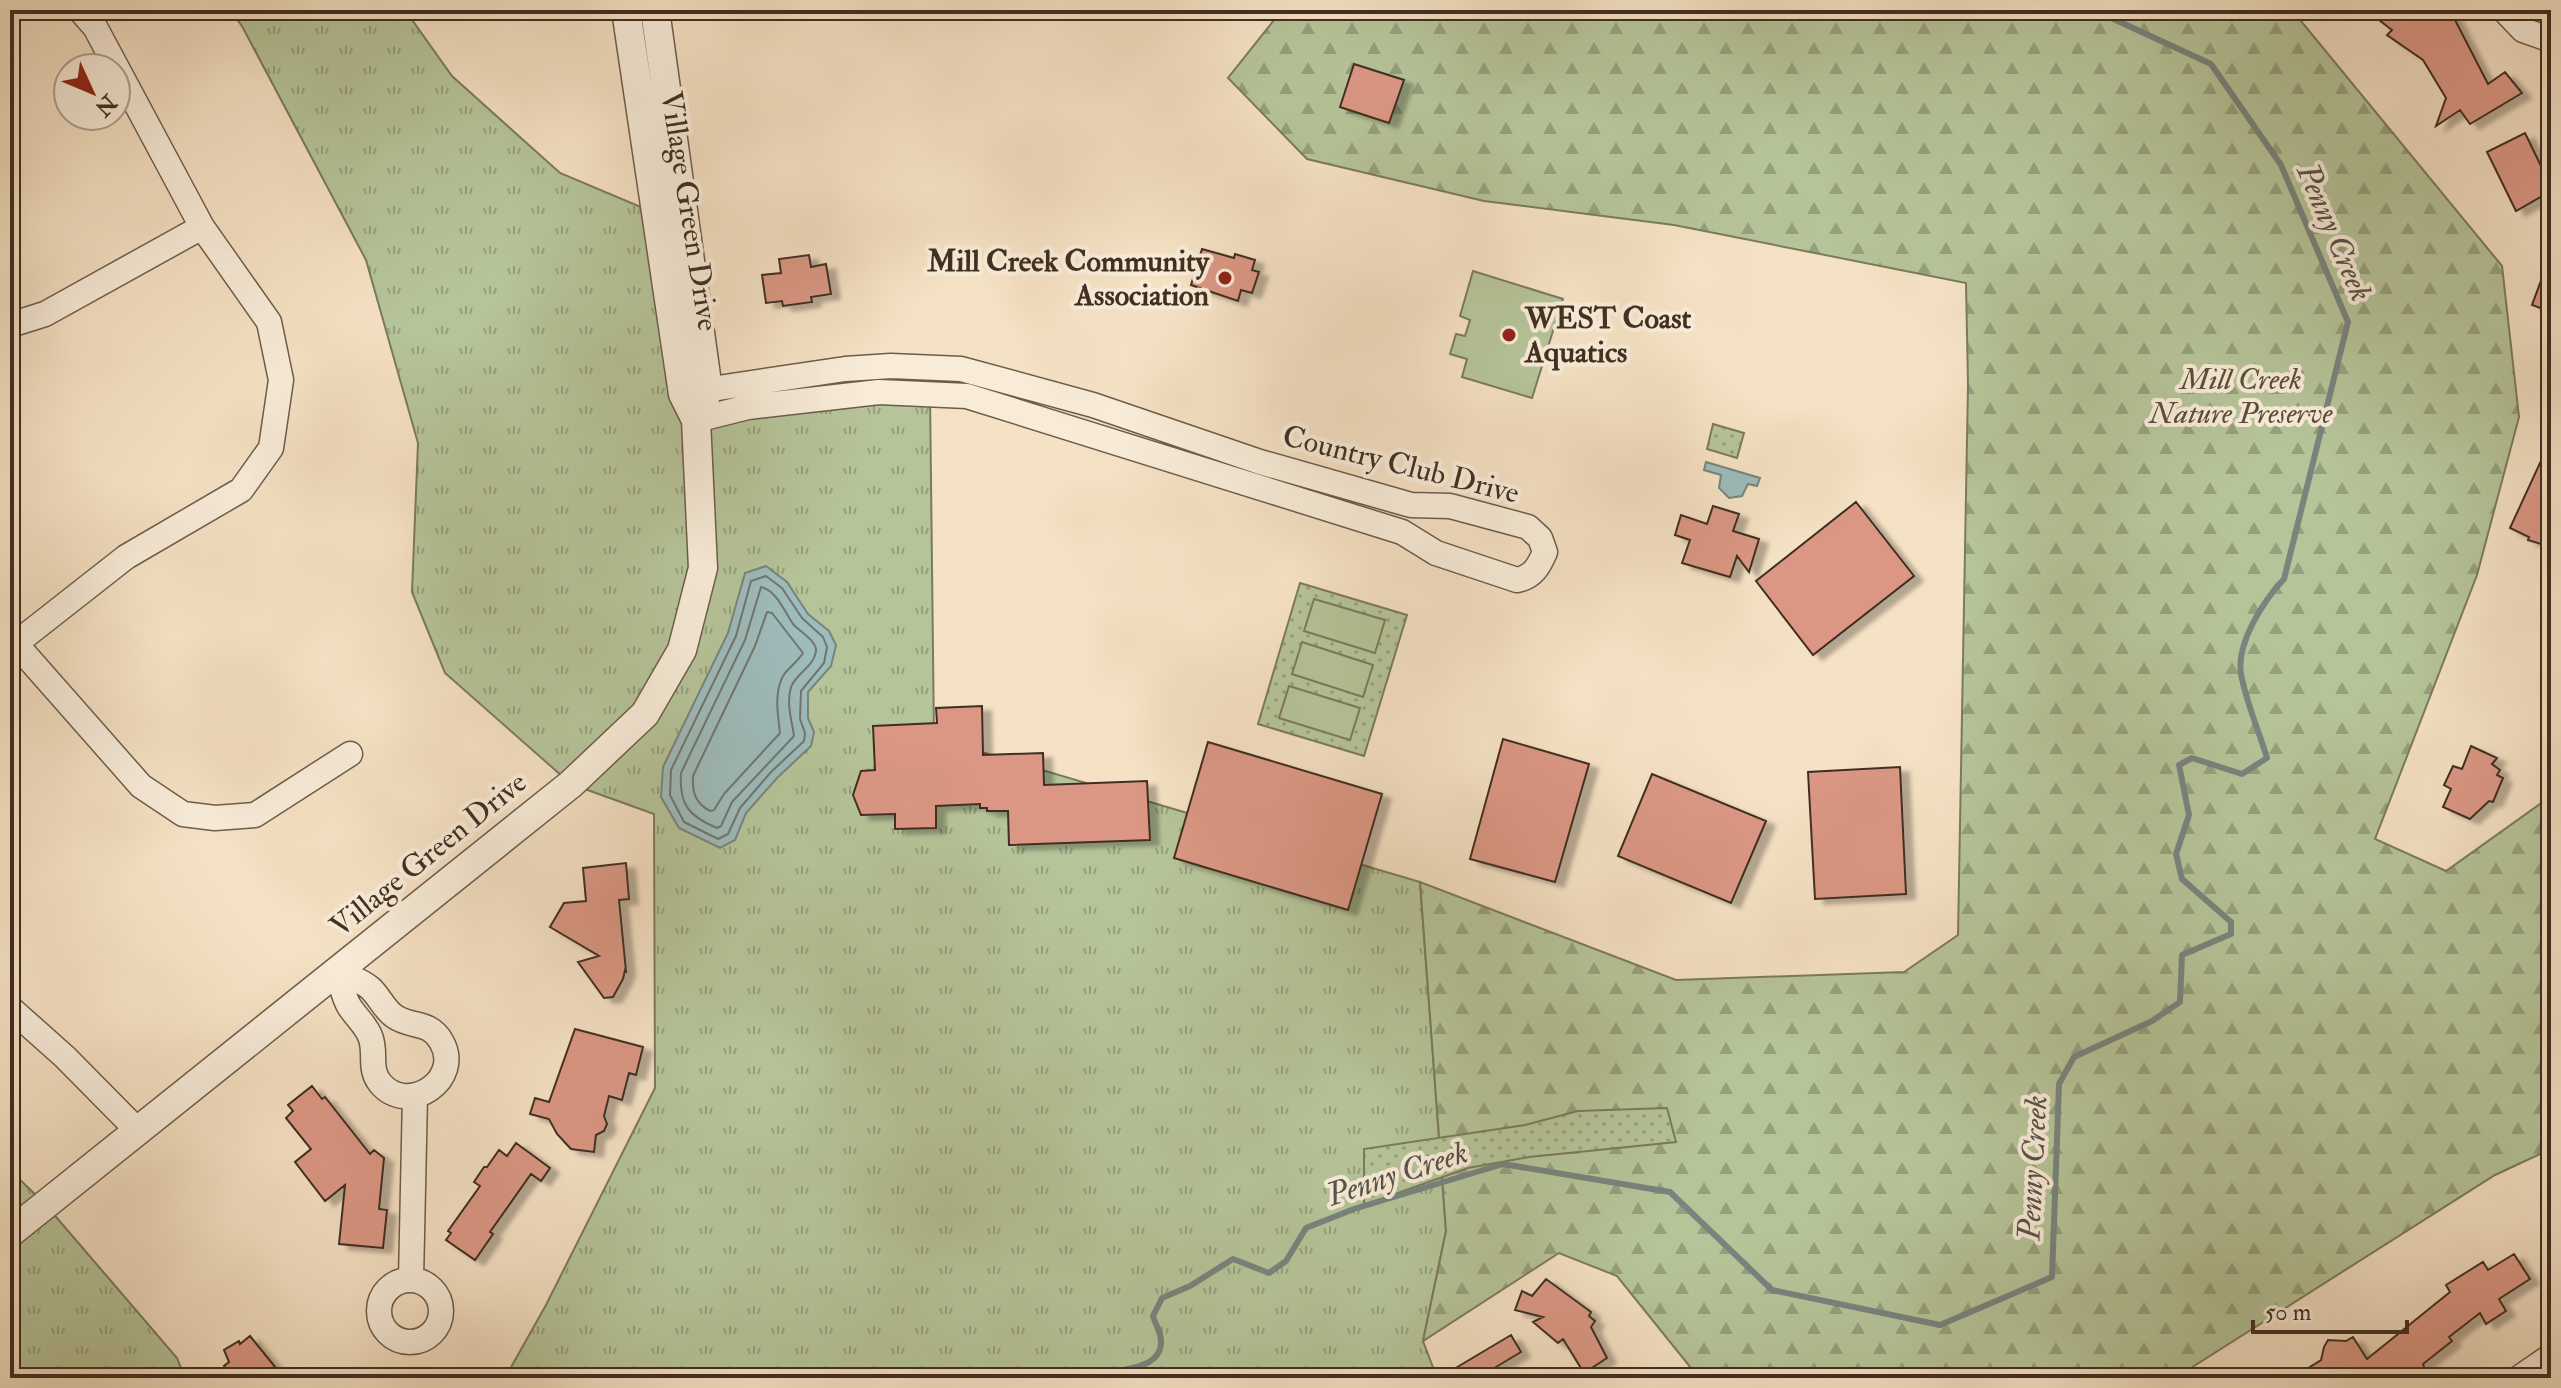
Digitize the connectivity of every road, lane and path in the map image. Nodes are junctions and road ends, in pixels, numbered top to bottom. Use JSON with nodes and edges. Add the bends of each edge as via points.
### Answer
{"nodes":[{"id":1,"x":80,"y":10,"type":"edge"},
{"id":2,"x":626,"y":10,"type":"edge"},
{"id":3,"x":655,"y":10,"type":"edge"},
{"id":4,"x":2504,"y":10,"type":"edge"},
{"id":5,"x":2551,"y":40,"type":"edge"},
{"id":6,"x":202,"y":227,"type":"junction"},
{"id":7,"x":10,"y":325,"type":"edge"},
{"id":8,"x":695,"y":392,"type":"junction"},
{"id":9,"x":696,"y":420,"type":"junction"},
{"id":10,"x":13,"y":646,"type":"edge"},
{"id":11,"x":350,"y":754,"type":"dead end"},
{"id":12,"x":337,"y":971,"type":"junction"},
{"id":13,"x":10,"y":1008,"type":"edge"},
{"id":14,"x":415,"y":1096,"type":"junction"},
{"id":15,"x":137,"y":1130,"type":"junction"},
{"id":16,"x":10,"y":1233,"type":"edge"},
{"id":17,"x":411,"y":1280,"type":"dead end"},
{"id":18,"x":2551,"y":1356,"type":"edge"},
{"id":19,"x":2519,"y":1378,"type":"edge"}],
"edges":[{"from":1,"to":6,"type":"street","via":[[95,27]]},
{"from":2,"to":8,"type":"street","name":"Village Green Drive"},
{"from":3,"to":8,"type":"street","name":"Village Green Drive"},
{"from":4,"to":5,"type":"street","via":[[2523,30]]},
{"from":6,"to":7,"type":"street","via":[[45,314]]},
{"from":6,"to":10,"type":"street","via":[[269,322],[281,380],[271,448],[241,490],[126,557]]},
{"from":8,"to":9,"type":"street","name":"Village Green Drive"},
{"from":8,"to":9,"type":"street","name":"Country Club Drive","via":[[845,369],[961,369],[1411,505],[1450,506],[1528,527],[1545,552],[1528,578],[1517,580],[1436,553],[1402,532],[967,396],[879,392],[748,407]]},
{"from":9,"to":12,"type":"street","name":"Village Green Drive","via":[[703,568],[682,650],[645,714],[571,784]]},
{"from":10,"to":11,"type":"street","via":[[141,786],[183,814],[255,815]]},
{"from":12,"to":14,"type":"street","via":[[347,1004],[371,1038],[375,1076],[392,1093]]},
{"from":12,"to":14,"type":"street","via":[[369,987],[393,1016],[422,1024],[440,1039],[446,1063],[441,1078]]},
{"from":12,"to":15,"type":"street","name":"Village Green Drive"},
{"from":13,"to":15,"type":"street"},
{"from":14,"to":17,"type":"street"},
{"from":15,"to":16,"type":"street","name":"Village Green Drive"},
{"from":18,"to":19,"type":"street"}]}
